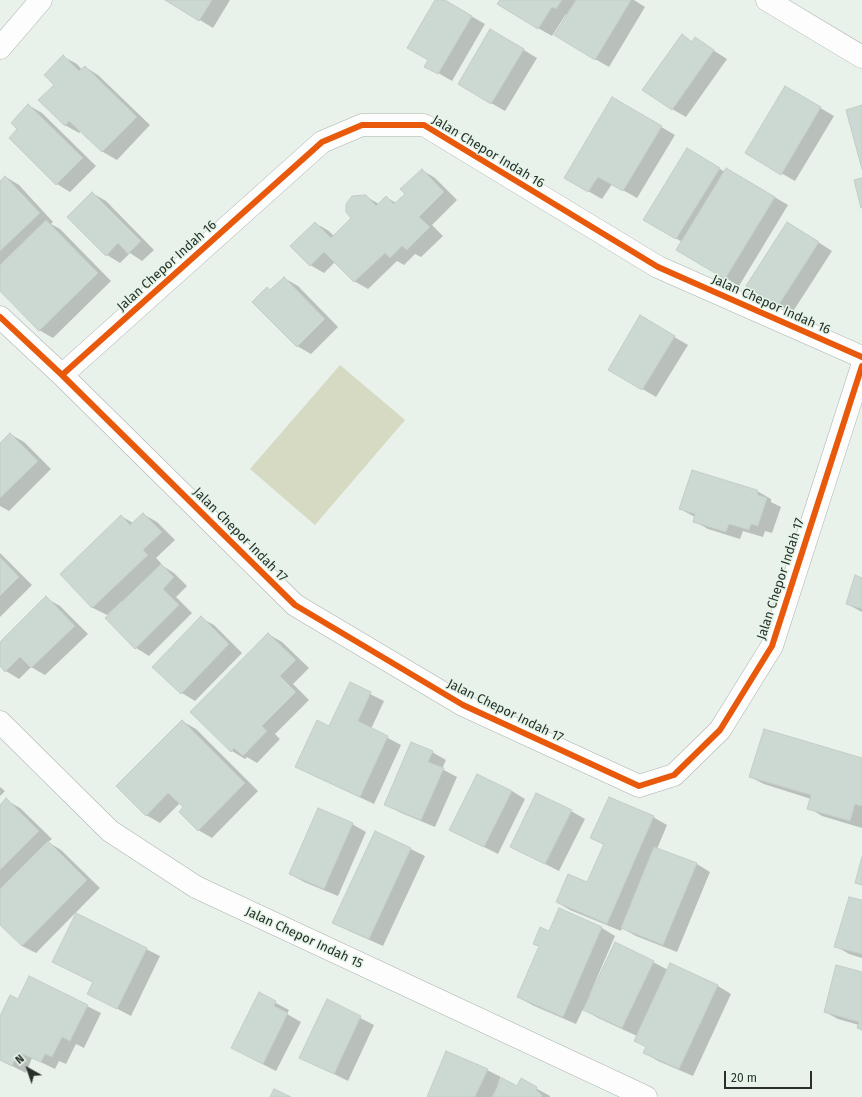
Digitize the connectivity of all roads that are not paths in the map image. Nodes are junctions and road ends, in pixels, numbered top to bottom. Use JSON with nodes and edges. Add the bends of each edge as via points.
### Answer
{"nodes":[{"id":1,"x":41,"y":0,"type":"edge"},
{"id":2,"x":766,"y":0,"type":"edge"},
{"id":3,"x":0,"y":47,"type":"edge"},
{"id":4,"x":862,"y":57,"type":"edge"},
{"id":5,"x":0,"y":317,"type":"edge"},
{"id":6,"x":862,"y":357,"type":"edge"},
{"id":7,"x":862,"y":366,"type":"edge"},
{"id":8,"x":62,"y":375,"type":"junction"},
{"id":9,"x":0,"y":722,"type":"edge"},
{"id":10,"x":646,"y":1097,"type":"edge"}],
"edges":[{"from":1,"to":3,"type":"street"},
{"from":2,"to":4,"type":"street"},
{"from":5,"to":8,"type":"street","name":"Jalan Chepor Indah 17"},
{"from":6,"to":8,"type":"street","name":"Jalan Chepor Indah 16","via":[[658,267],[424,125],[362,125],[322,142]]},
{"from":7,"to":8,"type":"street","name":"Jalan Chepor Indah 17","via":[[772,646],[720,730],[674,776],[639,786],[464,705],[295,605]]},
{"from":9,"to":10,"type":"street","name":"Jalan Chepor Indah 15","via":[[110,831],[196,888]]}]}
